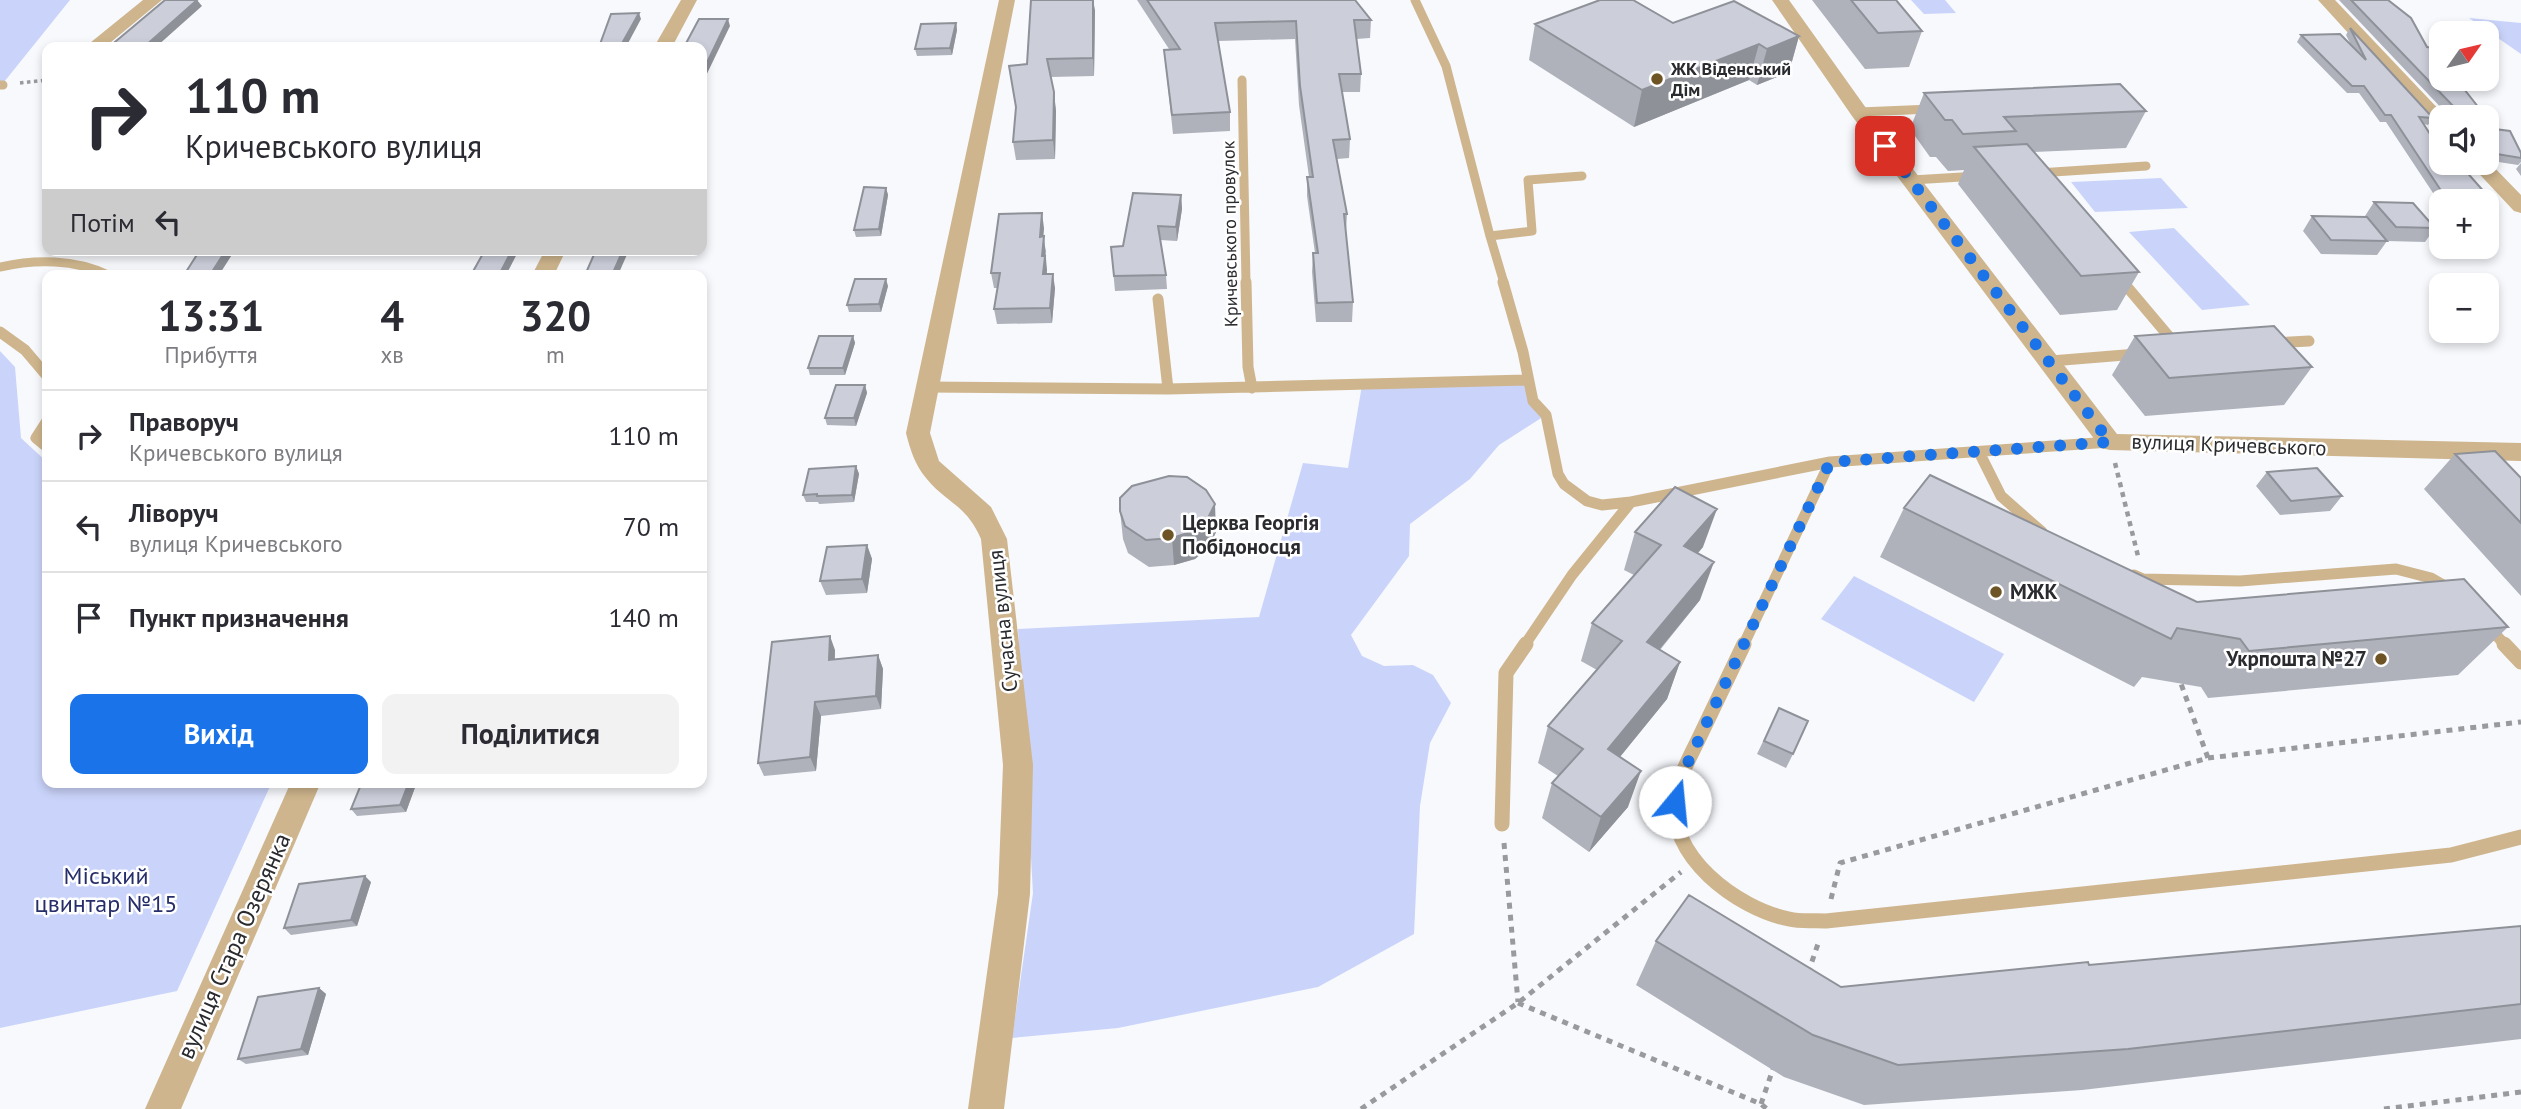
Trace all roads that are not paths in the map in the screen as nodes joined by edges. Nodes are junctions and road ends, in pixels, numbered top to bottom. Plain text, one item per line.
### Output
1 (154, 0) edge
2 (689, 0) edge
3 (1007, 0) edge
4 (1415, 0) edge
5 (1780, 0) edge
6 (2326, 0) edge
7 (100, 42) edge
8 (666, 42) edge
9 (1242, 80) dead end
10 (1949, 108) edge
11 (2429, 110) edge
12 (1859, 112) junction
13 (2146, 166) dead end
14 (1991, 175) edge
15 (2490, 175) edge
16 (1582, 176) dead end
17 (1912, 180) junction
18 (2040, 184) edge
19 (2521, 207) edge
20 (1490, 236) junction
21 (0, 267) edge
22 (2110, 267) edge
23 (100, 270) edge
24 (1158, 299) dead end
25 (0, 332) edge
26 (2309, 341) dead end
27 (2258, 344) edge
28 (2194, 349) edge
29 (2181, 350) junction
30 (2168, 351) edge
31 (2155, 352) edge
32 (2050, 361) junction
33 (42, 370) edge
34 (1527, 380) junction
35 (928, 387) junction
36 (1252, 388) junction
37 (1168, 389) junction
38 (42, 429) edge
39 (2110, 442) junction
40 (42, 443) edge
41 (1979, 452) junction
42 (2521, 452) edge
43 (1830, 462) junction
44 (1631, 502) junction
45 (2057, 541) edge
46 (2121, 571) edge
47 (2463, 600) edge
48 (2479, 617) edge
49 (2521, 662) edge
50 (303, 788) edge
51 (1502, 824) road end
52 (2521, 837) edge
53 (163, 1109) edge
54 (986, 1109) edge

1 - 7 street
2 - 8 street
3 - 35 street, Сучасна вулиця
4 - 20 lane
5 - 12 street, вулиця Кричевського
6 - 11 street
9 - 36 lane, Кричевського провулок
10 - 12 lane
12 - 17 street, вулиця Кричевського
13 - 18 lane
14 - 17 lane
15 - 19 street
16 - 20 lane
17 - 32 street, вулиця Кричевського
20 - 34 lane
21 - 23 lane
22 - 29 lane
24 - 37 lane
25 - 33 lane
26 - 27 lane
28 - 29 lane
29 - 30 lane
31 - 32 lane
32 - 39 street, вулиця Кричевського
34 - 36 lane
34 - 44 lane
35 - 37 lane
35 - 54 street, Сучасна вулиця
36 - 37 lane
38 - 40 lane
39 - 41 lane
39 - 42 street, вулиця Кричевського
41 - 43 lane
41 - 45 lane
43 - 44 lane
43 - 52 lane
44 - 51 lane
46 - 47 lane
48 - 49 lane
50 - 53 street, вулиця Стара Озерянка

